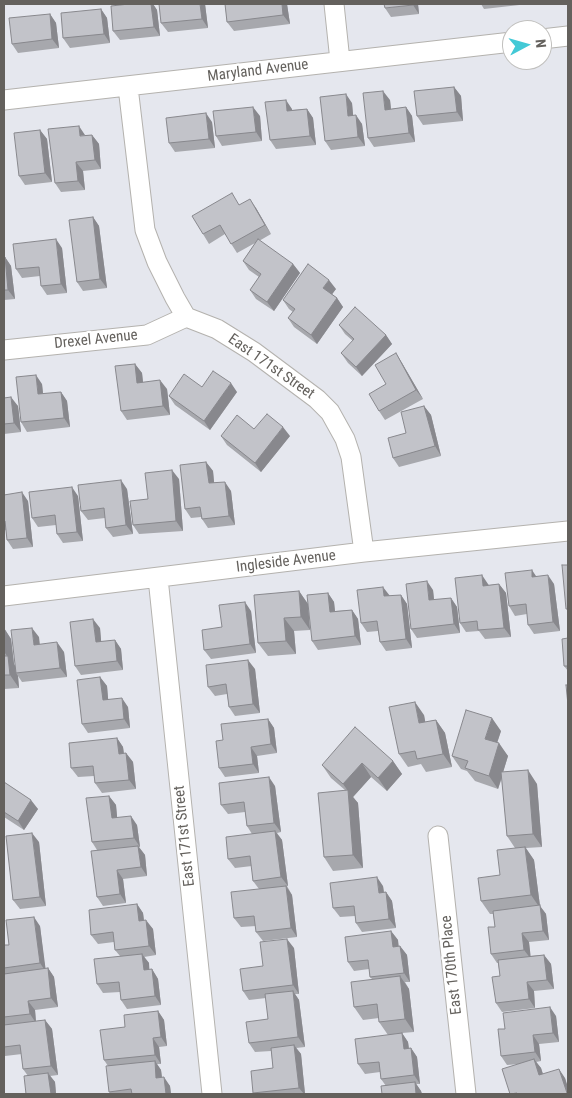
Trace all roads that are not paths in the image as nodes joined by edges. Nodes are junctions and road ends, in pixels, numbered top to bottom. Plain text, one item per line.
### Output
1 (334, 4) edge
2 (568, 36) edge
3 (552, 38) edge
4 (502, 43) edge
5 (340, 61) junction
6 (128, 87) junction
7 (4, 100) edge
8 (186, 317) junction
9 (4, 350) edge
10 (568, 531) edge
11 (364, 552) junction
12 (158, 578) junction
13 (4, 596) edge
14 (438, 836) dead end
15 (212, 1094) edge
16 (466, 1094) edge

1 - 5 street
2 - 3 street
4 - 5 street, Maryland Avenue
5 - 6 street, Maryland Avenue
6 - 7 street, Maryland Avenue
6 - 8 street
8 - 9 street, Drexel Avenue
8 - 11 street, East 171st Street
10 - 11 street, Ingleside Avenue
11 - 12 street, Ingleside Avenue
12 - 13 street, Ingleside Avenue
12 - 15 street, East 171st Street
14 - 16 street, East 170th Place

